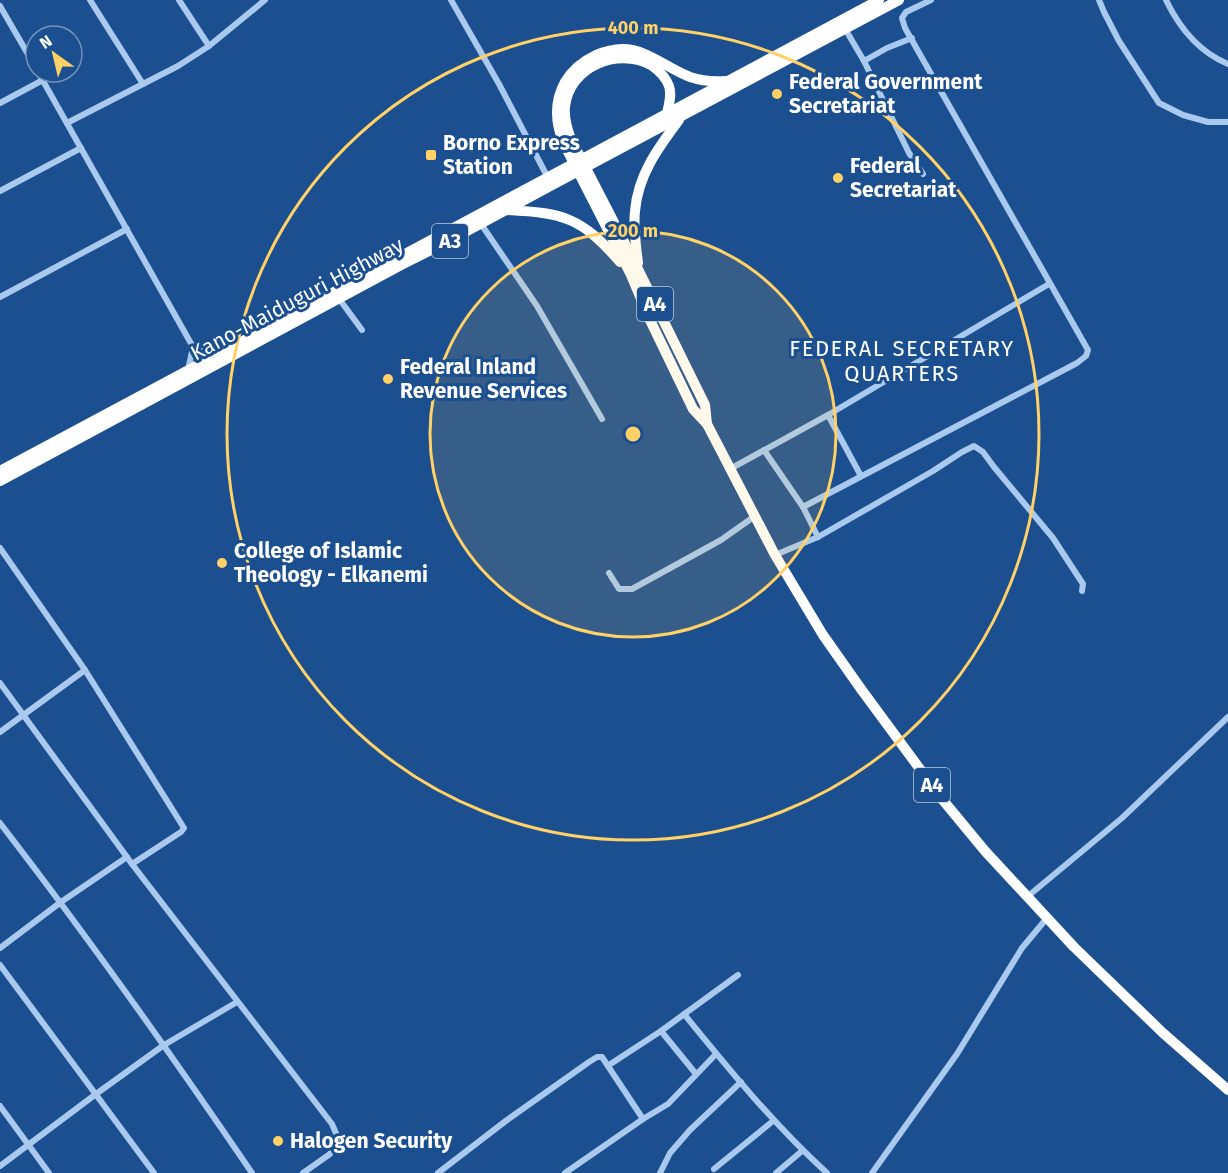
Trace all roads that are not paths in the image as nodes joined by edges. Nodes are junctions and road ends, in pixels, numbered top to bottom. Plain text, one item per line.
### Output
1 (90, 0) edge
2 (179, 0) edge
3 (265, 0) edge
4 (451, 0) edge
5 (899, 0) edge
6 (930, 0) edge
7 (1099, 0) edge
8 (1166, 0) edge
9 (874, 2) edge
10 (0, 6) edge
11 (843, 25) junction
12 (912, 38) junction
13 (209, 46) junction
14 (24, 48) edge
15 (864, 62) junction
16 (1228, 64) edge
17 (726, 81) junction
18 (36, 84) edge
19 (45, 84) edge
20 (143, 84) junction
21 (0, 103) edge
22 (667, 113) junction
23 (682, 116) junction
24 (1228, 122) edge
25 (67, 123) junction
26 (568, 142) junction
27 (81, 148) junction
28 (923, 174) dead end
29 (548, 178) junction
30 (0, 191) edge
31 (506, 210) junction
32 (481, 224) junction
33 (127, 229) junction
34 (634, 272) junction
35 (1049, 284) junction
36 (0, 297) edge
37 (340, 300) junction
38 (362, 330) dead end
39 (192, 347) junction
40 (215, 356) junction
41 (188, 371) junction
42 (828, 415) junction
43 (602, 419) dead end
44 (764, 450) junction
45 (729, 469) junction
46 (0, 471) edge
47 (861, 476) junction
48 (0, 481) edge
49 (803, 507) junction
50 (755, 516) junction
51 (818, 537) junction
52 (0, 548) edge
53 (775, 555) junction
54 (609, 573) dead end
55 (1082, 591) dead end
56 (85, 670) junction
57 (0, 683) edge
58 (23, 714) junction
59 (1228, 717) edge
60 (0, 732) edge
61 (0, 823) edge
62 (127, 857) junction
63 (132, 864) junction
64 (1027, 897) junction
65 (61, 902) junction
66 (1047, 918) junction
67 (0, 948) edge
68 (0, 965) edge
69 (738, 975) dead end
70 (237, 1002) junction
71 (684, 1014) junction
72 (661, 1031) junction
73 (164, 1046) junction
74 (716, 1054) junction
75 (609, 1065) junction
76 (696, 1074) junction
77 (741, 1082) junction
78 (1228, 1090) edge
79 (96, 1094) junction
80 (0, 1106) edge
81 (643, 1119) junction
82 (773, 1121) junction
83 (29, 1145) junction
84 (802, 1151) junction
85 (0, 1166) edge
86 (714, 1169) dead end
87 (49, 1173) edge
88 (154, 1173) edge
89 (252, 1173) edge
90 (303, 1173) edge
91 (438, 1173) edge
92 (565, 1173) edge
93 (660, 1173) edge
94 (776, 1173) edge
95 (827, 1173) edge
96 (872, 1173) edge

1 - 20 street
2 - 13 street
3 - 13 street
4 - 29 street
5 - 11 highway, Kano-Maiduguri Highway / A3
6 - 12 street
7 - 24 street
8 - 16 street
9 - 11 highway, Kano-Maiduguri Highway / A3
10 - 14 street
11 - 15 street
11 - 17 highway, Kano-Maiduguri Highway / A3
11 - 23 highway, Kano-Maiduguri Highway / A3
12 - 15 street
12 - 35 street
13 - 20 street
15 - 28 street
17 - 22 highway, Kano-Maiduguri Highway / A3
17 - 26 highway, A4
18 - 21 street
19 - 25 street
20 - 25 street
22 - 26 highway, A4
22 - 29 highway, Kano-Maiduguri Highway / A3
23 - 31 highway, Kano-Maiduguri Highway / A3
23 - 34 highway
25 - 27 street
26 - 34 highway, A4
27 - 30 street
27 - 33 street
29 - 40 highway, Kano-Maiduguri Highway / A3
31 - 32 highway, Kano-Maiduguri Highway / A3
31 - 34 highway
32 - 37 highway, Kano-Maiduguri Highway / A3
32 - 43 street
33 - 36 street
33 - 39 street
34 - 45 highway, A4
35 - 42 street
35 - 47 street
37 - 38 street
37 - 48 highway, Kano-Maiduguri Highway / A3
39 - 40 street
39 - 41 street
40 - 41 highway, Kano-Maiduguri Highway / A3
41 - 46 highway, Kano-Maiduguri Highway / A3
42 - 44 street
42 - 47 street
44 - 45 street
44 - 49 street
45 - 50 highway, A4
47 - 49 street
49 - 51 street
50 - 53 highway, A4
50 - 54 street
51 - 53 street
51 - 55 street
52 - 56 street
53 - 64 highway, A4
56 - 58 street
56 - 63 street
57 - 58 street
58 - 60 street
58 - 62 street
59 - 64 street
61 - 65 street
62 - 63 street
62 - 65 street
63 - 70 street
64 - 66 highway, A4
65 - 67 street
65 - 73 street
66 - 78 highway, A4
66 - 96 street
68 - 79 street
69 - 71 street
70 - 73 street
70 - 90 street
71 - 72 street
71 - 74 street
72 - 75 street
72 - 76 street
73 - 79 street
73 - 89 street
74 - 76 street
74 - 77 street
75 - 81 street
75 - 91 street
76 - 81 street
77 - 82 street
77 - 93 street
79 - 83 street
79 - 88 street
80 - 83 street
81 - 92 street
82 - 84 street
82 - 86 street
83 - 85 street
83 - 87 street
84 - 94 street
84 - 95 street

